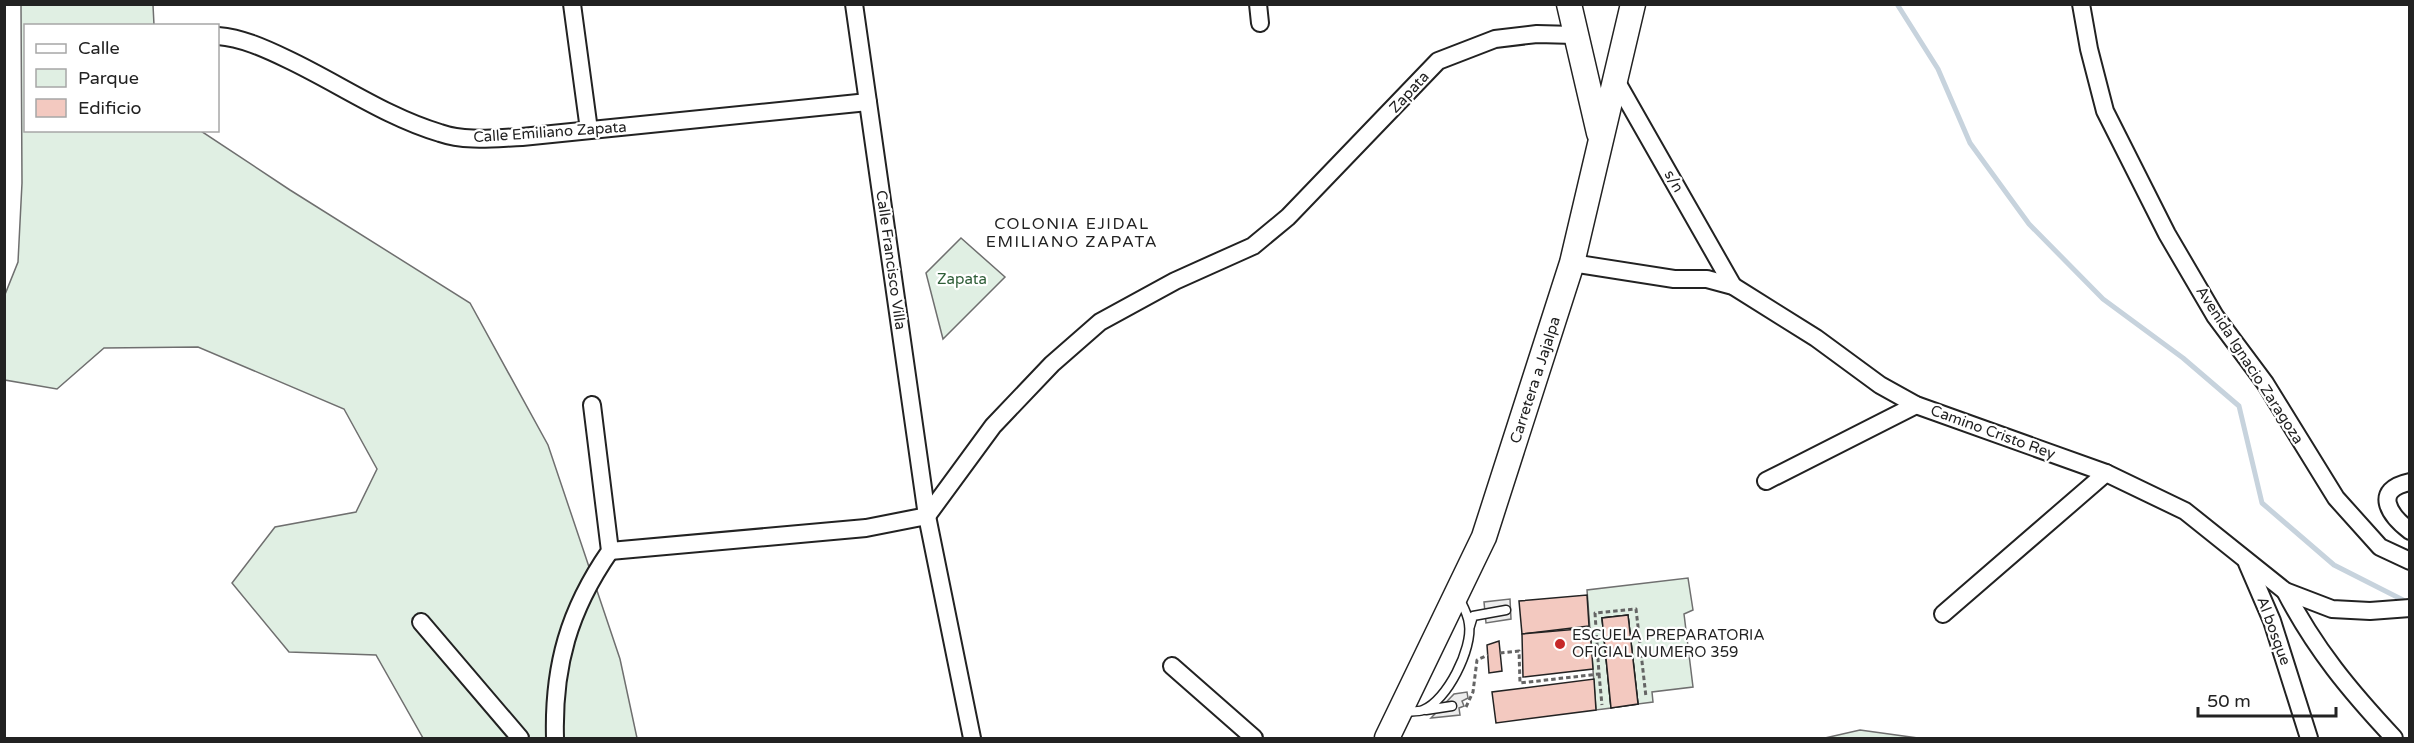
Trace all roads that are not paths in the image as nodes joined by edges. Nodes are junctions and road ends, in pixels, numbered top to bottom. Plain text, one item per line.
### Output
1 (572, 4) edge
2 (855, 4) edge
3 (1258, 4) edge
4 (1569, 4) edge
5 (1633, 4) edge
6 (2081, 4) edge
7 (1260, 23) dead end
8 (1575, 35) junction
9 (219, 36) edge
10 (1614, 77) junction
11 (868, 102) junction
12 (589, 130) junction
13 (1600, 138) junction
14 (1572, 263) junction
15 (1733, 286) junction
16 (592, 405) dead end
17 (1916, 405) junction
18 (2106, 473) junction
19 (1766, 481) dead end
20 (2409, 482) edge
21 (927, 516) junction
22 (2409, 531) edge
23 (610, 551) junction
24 (2246, 559) junction
25 (2409, 561) edge
26 (2285, 591) junction
27 (1456, 592) junction
28 (2409, 608) edge
29 (1506, 610) dead end
30 (1943, 614) dead end
31 (421, 622) dead end
32 (1470, 626) junction
33 (1172, 666) dead end
34 (1452, 706) dead end
35 (1411, 711) junction
36 (520, 738) edge
37 (555, 738) edge
38 (972, 738) edge
39 (1254, 738) edge
40 (1387, 738) edge
41 (2309, 738) edge
42 (2394, 738) edge

1 - 12 street
2 - 11 street, Calle Francisco Villa
3 - 7 street
4 - 8 street, Carretera a Jajalpa
5 - 10 street
6 - 25 street, Avenida Ignacio Zaragoza
8 - 13 street, Carretera a Jajalpa
8 - 21 street, Zapata
9 - 12 street, Calle Emiliano Zapata
10 - 13 street
10 - 15 street, s/n
11 - 12 street, Calle Emiliano Zapata
11 - 21 street, Calle Francisco Villa
13 - 14 street, Carretera a Jajalpa
14 - 15 street, Camino Cristo Rey
14 - 27 street, Carretera a Jajalpa
15 - 17 street, Camino Cristo Rey
16 - 23 street
17 - 18 street, Camino Cristo Rey
17 - 19 street
18 - 24 street, Camino Cristo Rey
18 - 30 street
20 - 22 street
21 - 23 street
21 - 38 street, Calle Francisco Villa
23 - 37 street
24 - 26 street, Camino Cristo Rey
24 - 41 street, Al bosque
26 - 28 street, Camino Cristo Rey
26 - 42 street
27 - 32 lane
27 - 35 street, Carretera a Jajalpa
29 - 32 lane
31 - 36 street
32 - 35 lane
33 - 39 street
34 - 35 lane
35 - 40 street, Carretera a Jajalpa

